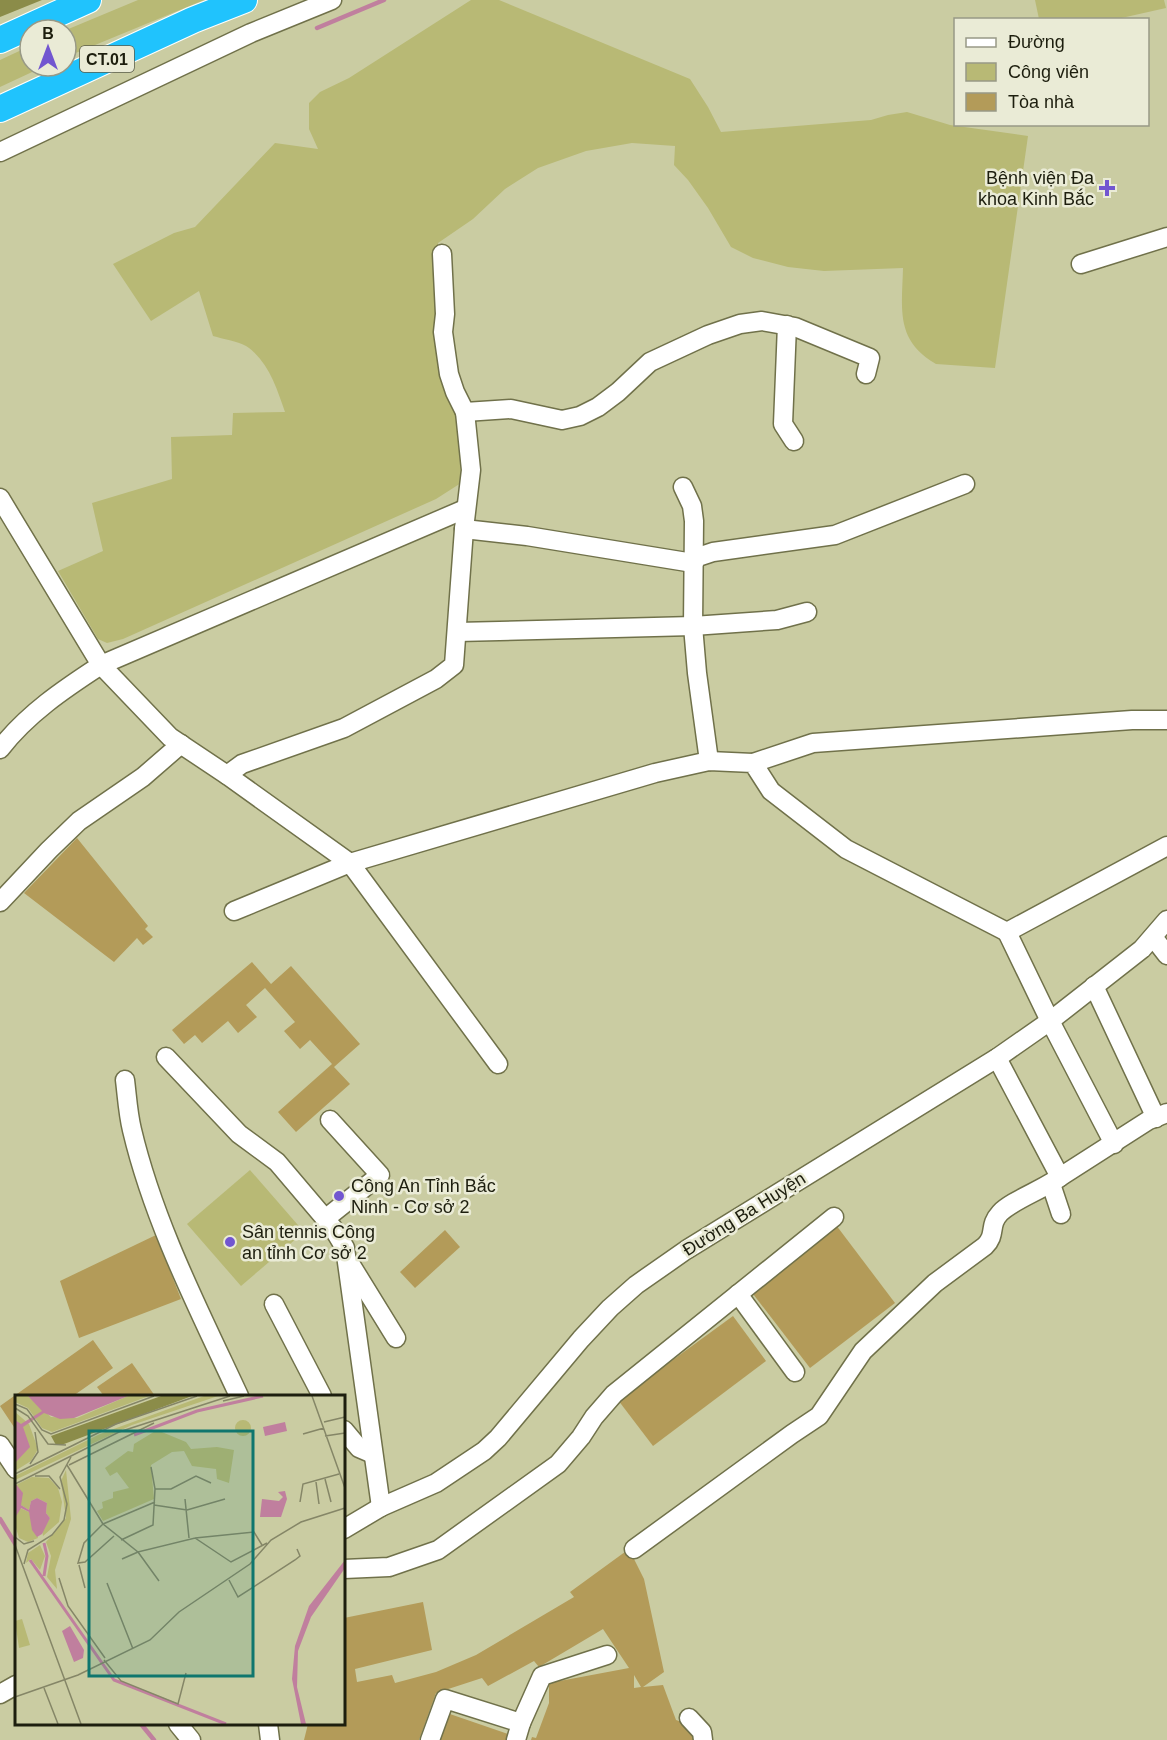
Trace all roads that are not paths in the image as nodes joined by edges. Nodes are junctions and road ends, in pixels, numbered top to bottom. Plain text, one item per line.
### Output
1 (55, 0) edge
2 (88, 0) edge
3 (244, 0) edge
4 (332, 0) edge
5 (215, 11) junction
6 (0, 25) edge
7 (0, 40) edge
8 (0, 109) edge
9 (0, 124) edge
10 (0, 152) edge
11 (1167, 237) edge
12 (442, 254) dead end
13 (1081, 264) dead end
14 (786, 325) junction
15 (866, 374) dead end
16 (465, 412) junction
17 (794, 441) dead end
18 (965, 484) dead end
19 (683, 487) dead end
20 (0, 498) edge
21 (465, 509) junction
22 (464, 529) junction
23 (693, 564) junction
24 (807, 612) dead end
25 (693, 626) junction
26 (457, 632) junction
27 (101, 665) junction
28 (1167, 720) edge
29 (181, 744) junction
30 (0, 749) edge
31 (709, 761) junction
32 (753, 763) junction
33 (227, 775) junction
34 (1167, 846) edge
35 (350, 863) junction
36 (0, 902) edge
37 (234, 911) dead end
38 (1167, 920) edge
39 (1007, 932) junction
40 (1153, 937) junction
41 (1167, 955) edge
42 (1094, 986) junction
43 (1050, 1021) junction
44 (166, 1057) dead end
45 (997, 1058) junction
46 (498, 1064) dead end
47 (125, 1080) dead end
48 (1161, 1116) edge
49 (330, 1120) dead end
50 (1114, 1144) junction
51 (1056, 1180) junction
52 (1061, 1214) dead end
53 (834, 1217) dead end
54 (325, 1219) junction
55 (347, 1259) junction
56 (738, 1294) junction
57 (274, 1304) dead end
58 (396, 1338) dead end
59 (795, 1372) dead end
60 (239, 1395) edge
61 (321, 1395) edge
62 (345, 1431) edge
63 (0, 1445) edge
64 (373, 1454) junction
65 (15, 1468) edge
66 (381, 1506) junction
67 (345, 1528) edge
68 (634, 1549) dead end
69 (345, 1569) edge
70 (607, 1655) dead end
71 (15, 1686) edge
72 (0, 1694) edge
73 (689, 1718) dead end
74 (521, 1722) junction
75 (179, 1725) edge
76 (268, 1725) edge
77 (191, 1740) edge
78 (270, 1740) edge
79 (430, 1740) edge
80 (516, 1740) edge
81 (703, 1740) edge

1 - 6 highway
2 - 7 highway
3 - 5 highway, CT.01
4 - 10 street
5 - 8 highway, CT.01
5 - 9 highway
11 - 13 street
12 - 16 street
14 - 15 street
14 - 16 street
14 - 17 street
16 - 21 street
18 - 23 street
19 - 23 street
20 - 27 street
21 - 22 street
21 - 27 street
22 - 23 street
22 - 26 street
23 - 25 street
24 - 25 street
25 - 26 street
25 - 31 street
26 - 33 street
27 - 29 street
27 - 30 street
28 - 32 street
29 - 33 street
29 - 36 street
31 - 32 street
31 - 35 street
32 - 39 street
33 - 35 street
34 - 39 street
35 - 37 street
35 - 46 street
38 - 40 street, Đường Ba Huyện
39 - 43 street
40 - 41 street
40 - 42 street, Đường Ba Huyện
42 - 43 street, Đường Ba Huyện
42 - 48 street
43 - 45 street, Đường Ba Huyện
43 - 50 street
44 - 54 street
45 - 51 street
45 - 66 street, Đường Ba Huyện
47 - 60 street
48 - 50 street
49 - 54 street
50 - 51 street
51 - 52 street
51 - 68 street
53 - 56 street
54 - 55 street
55 - 58 street
55 - 64 street
56 - 59 street
56 - 69 street
57 - 61 street
62 - 64 street
63 - 65 street
64 - 66 street
66 - 67 street, Đường Ba Huyện
70 - 74 street
71 - 72 street
73 - 81 street
74 - 79 street
74 - 80 street
75 - 77 street
76 - 78 street

